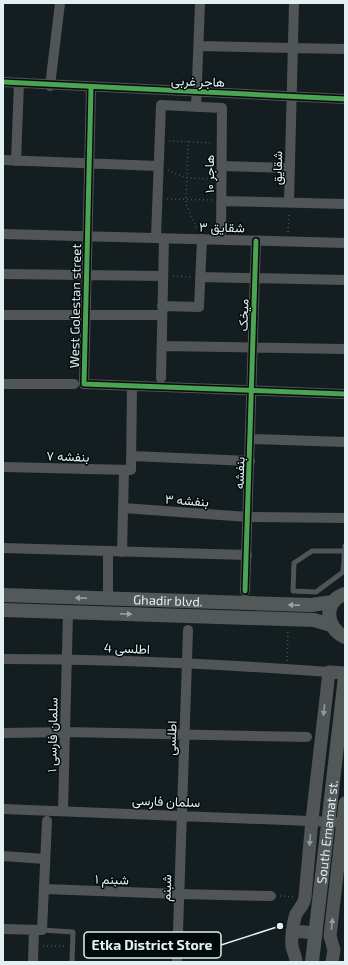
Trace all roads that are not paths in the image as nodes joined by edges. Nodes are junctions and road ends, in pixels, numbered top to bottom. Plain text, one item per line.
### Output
1 (60, 3) edge
2 (200, 3) edge
3 (294, 3) edge
4 (198, 46) junction
5 (293, 47) junction
6 (344, 49) edge
7 (3, 82) edge
8 (19, 83) junction
9 (50, 86) junction
10 (91, 88) junction
11 (197, 92) junction
12 (291, 96) junction
13 (345, 99) edge
14 (196, 107) junction
15 (3, 160) edge
16 (16, 161) junction
17 (89, 164) junction
18 (158, 166) junction
19 (222, 166) junction
20 (290, 168) junction
21 (222, 200) junction
22 (289, 202) junction
23 (345, 204) edge
24 (3, 234) edge
25 (88, 236) junction
26 (160, 238) junction
27 (202, 240) junction
28 (221, 240) junction
29 (256, 241) junction
30 (345, 243) edge
31 (3, 274) edge
32 (87, 276) junction
33 (163, 276) junction
34 (200, 277) junction
35 (255, 278) junction
36 (345, 280) edge
37 (162, 311) junction
38 (3, 315) edge
39 (86, 315) junction
40 (162, 346) junction
41 (253, 347) junction
42 (345, 349) edge
43 (161, 378) dead end
44 (3, 384) edge
45 (74, 384) dead end
46 (132, 386) junction
47 (252, 390) junction
48 (345, 394) edge
49 (250, 439) junction
50 (345, 442) edge
51 (132, 456) junction
52 (250, 461) junction
53 (3, 467) edge
54 (128, 470) junction
55 (123, 508) junction
56 (248, 517) junction
57 (345, 518) edge
58 (345, 546) edge
59 (3, 548) edge
60 (344, 551) edge
61 (108, 552) junction
62 (122, 552) junction
63 (247, 555) junction
64 (245, 591) dead end
65 (345, 594) edge
66 (3, 595) edge
67 (108, 598) junction
68 (333, 602) junction
69 (3, 610) edge
70 (68, 613) junction
71 (331, 625) junction
72 (188, 630) dead end
73 (345, 636) edge
74 (3, 659) edge
75 (67, 659) junction
76 (187, 662) junction
77 (329, 672) junction
78 (345, 673) edge
79 (345, 677) edge
80 (66, 732) junction
81 (3, 733) edge
82 (184, 734) junction
83 (307, 737) dead end
84 (345, 803) edge
85 (3, 809) edge
86 (64, 811) junction
87 (182, 815) junction
88 (312, 820) junction
89 (47, 821) dead end
90 (328, 821) junction
91 (344, 822) edge
92 (3, 856) edge
93 (45, 859) junction
94 (44, 889) junction
95 (179, 894) junction
96 (271, 896) dead end
97 (3, 929) edge
98 (38, 930) junction
99 (294, 931) junction
100 (316, 933) junction
101 (33, 962) edge
102 (72, 962) edge
103 (177, 962) edge
104 (296, 962) edge
105 (312, 962) edge
106 (332, 962) edge

1 - 9 street
2 - 4 street
3 - 5 street, شقایق
4 - 5 street
4 - 11 street
5 - 6 street
5 - 12 street, شقایق
7 - 8 street, هاجر غربی
8 - 9 street, هاجر غربی
8 - 16 street
9 - 10 street, هاجر غربی
10 - 11 street, هاجر غربی
10 - 17 street, West Golestan street
11 - 12 street, هاجر غربی
11 - 14 street
12 - 13 street, هاجر غربی
12 - 20 street, شقایق
14 - 18 street
14 - 19 street, هاجر ۱۰
15 - 16 street
16 - 17 street
17 - 18 street
17 - 25 street, West Golestan street
18 - 26 street
19 - 20 street
19 - 21 street, هاجر ۱۰
20 - 22 street, شقایق
21 - 22 street
21 - 28 street, هاجر ۱۰
22 - 23 street
24 - 25 street, شقایق ۳
25 - 26 street, شقایق ۳
25 - 32 street, West Golestan street
26 - 27 street, شقایق ۳
26 - 33 street
27 - 28 street, شقایق ۳
27 - 34 street
28 - 29 street, شقایق ۳
29 - 30 street, شقایق ۳
29 - 35 street, میخک
31 - 32 street
32 - 33 street
32 - 39 street, West Golestan street
33 - 37 street
34 - 35 street
34 - 37 street
35 - 36 street
35 - 41 street, میخک
37 - 39 street
37 - 40 street
38 - 39 street
39 - 46 street, West Golestan street
40 - 41 street
40 - 43 street
41 - 42 street
41 - 47 street, میخک
44 - 45 street
46 - 47 street, West Golestan street
46 - 51 street
47 - 48 street, West Golestan street
47 - 49 street, بنفشه
49 - 50 street
49 - 52 street, بنفشه
51 - 52 street
51 - 54 street
52 - 56 street, بنفشه
53 - 54 street, بنفشه ۷
54 - 55 street
55 - 56 street, بنفشه ۳
55 - 62 street
56 - 57 street, بنفشه ۳
56 - 63 street, بنفشه
58 - 60 lane
59 - 61 street
60 - 60 lane
61 - 62 street
61 - 67 street
62 - 63 street
63 - 64 street, بنفشه
65 - 68 main road
67 -> 66 main road, Ghadir blvd.
68 -> 67 main road, Ghadir blvd.
68 - 71 main road
69 - 70 main road, Ghadir blvd.
70 -> 71 main road, Ghadir blvd.
70 - 75 street, سلمان فارسی ۱
71 - 73 main road
72 - 76 street, اطلسی
74 - 75 street, اطلسی 4
75 - 76 street, اطلسی 4
75 - 80 street, سلمان فارسی ۱
76 - 77 street, اطلسی 4
76 - 82 street, اطلسی
77 - 78 street
77 -> 88 street
79 - 90 main road, South Emamat st.
80 - 81 street
80 - 82 street
80 - 86 street, سلمان فارسی ۱
82 - 83 street
82 - 87 street, اطلسی
84 - 91 street
85 - 86 street, سلمان فارسی
86 - 87 street, سلمان فارسی
87 - 88 street, سلمان فارسی
87 - 95 street, شبنم
88 - 90 street, سلمان فارسی
88 -> 99 street
89 - 93 street
90 - 91 street, سلمان فارسی
90 - 100 main road, South Emamat st.
106 -> 91 street
92 - 93 street
93 - 94 street
94 - 95 street, شبنم ۱
94 - 98 street
95 - 96 street, شبنم ۱
95 - 103 street, شبنم
97 - 98 street
98 - 101 street
98 - 102 lane
99 - 100 street
99 - 104 street
100 - 105 main road, South Emamat st.

